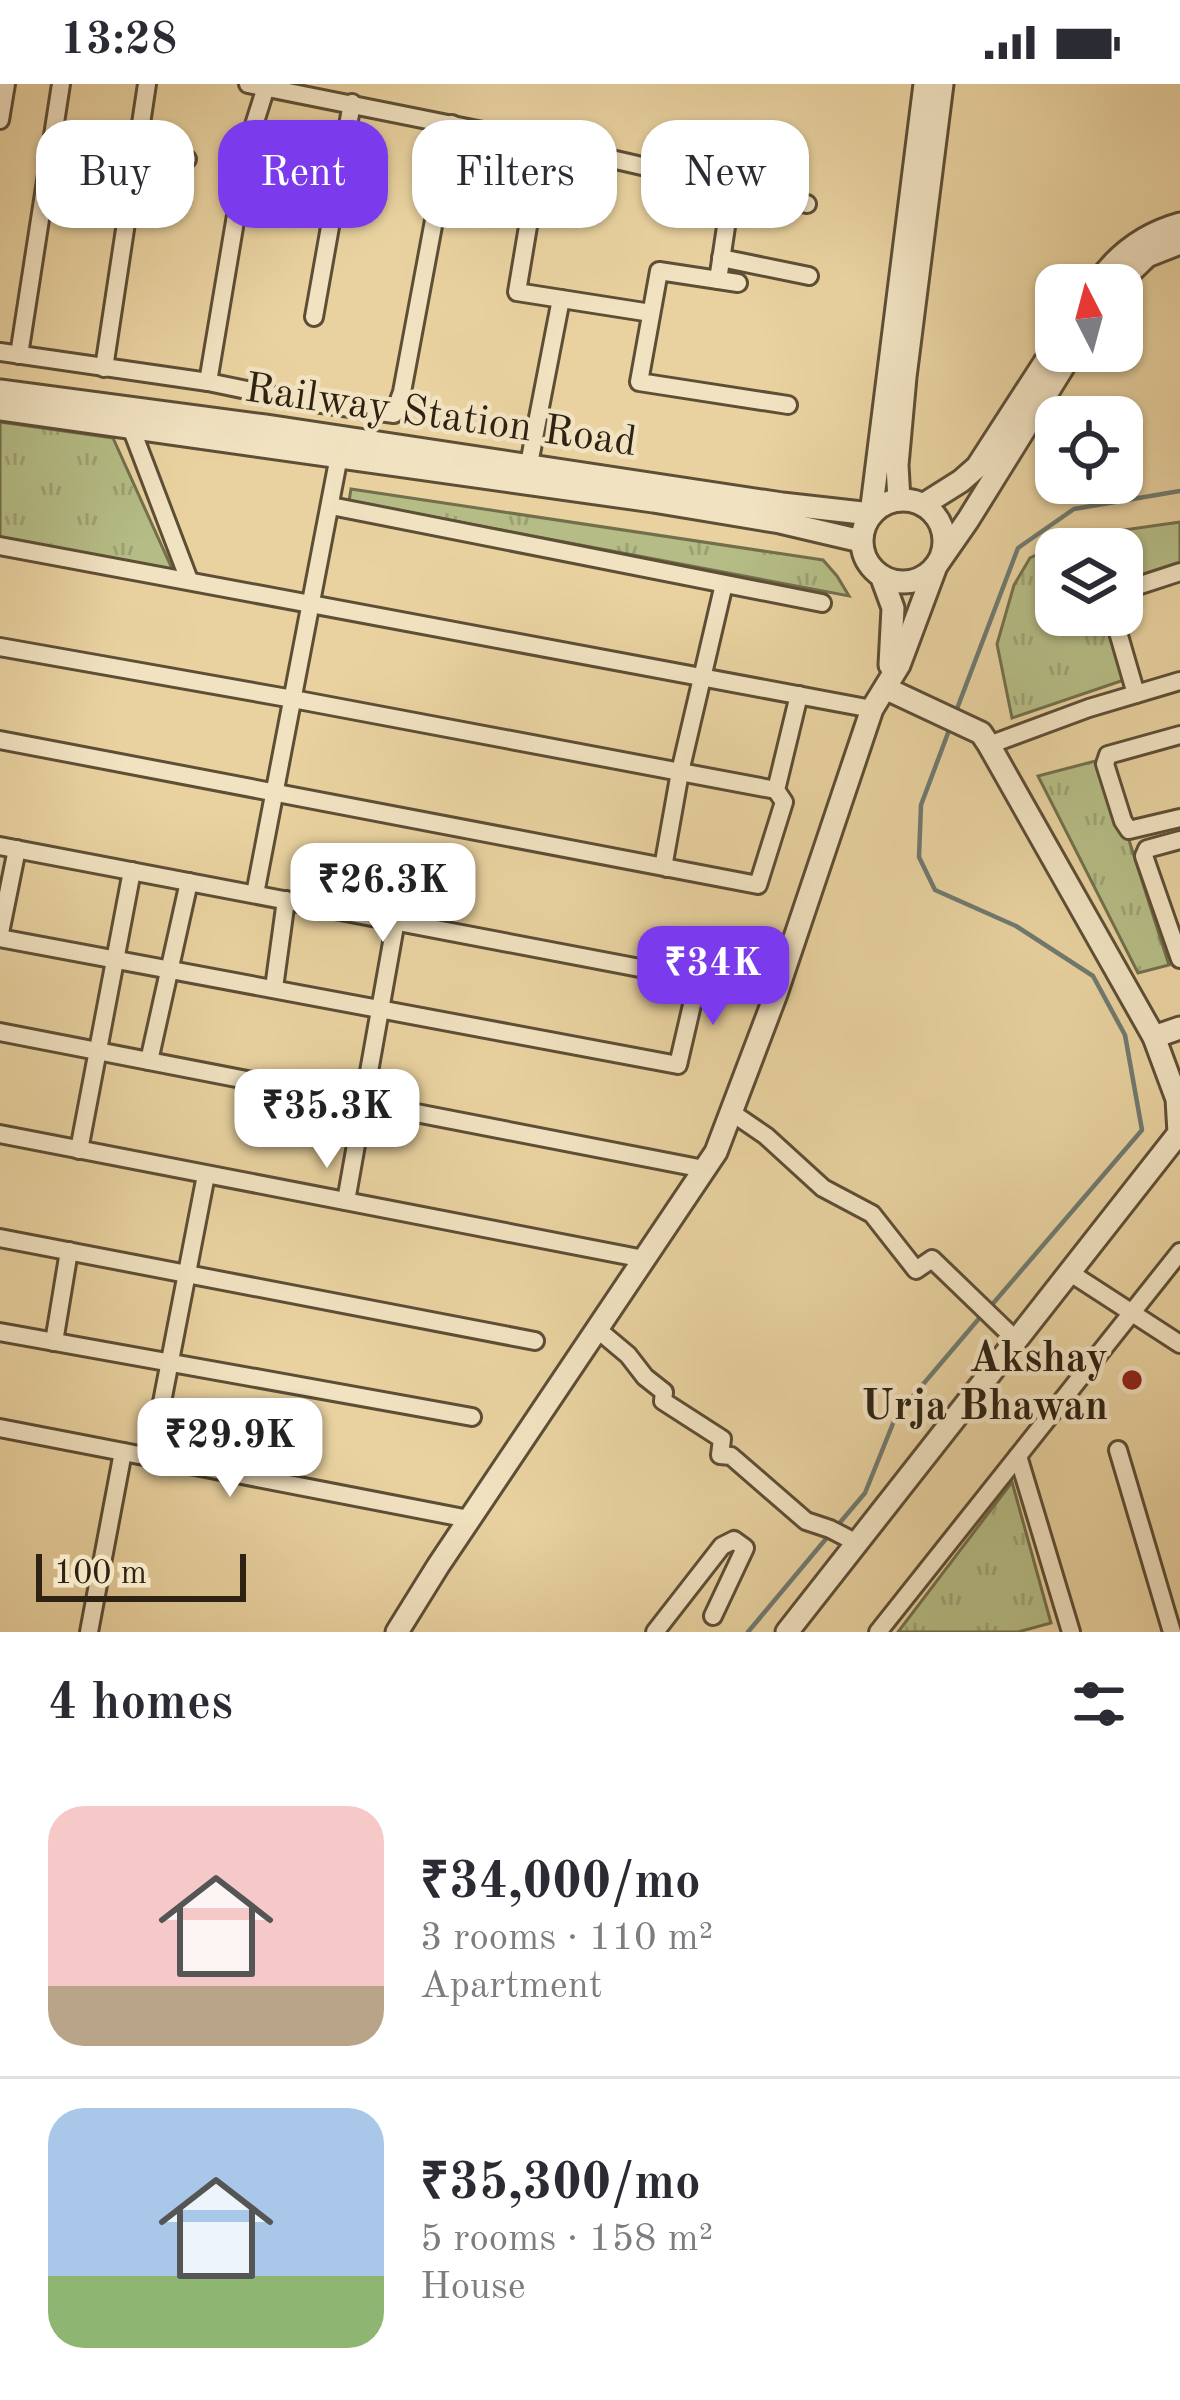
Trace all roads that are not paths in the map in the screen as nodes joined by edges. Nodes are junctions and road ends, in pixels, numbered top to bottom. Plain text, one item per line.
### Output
1 (5, 84) edge
2 (61, 84) edge
3 (147, 84) edge
4 (925, 84) edge
5 (942, 84) edge
6 (257, 86) edge
7 (352, 103) junction
8 (0, 120) edge
9 (142, 120) edge
10 (433, 120) edge
11 (1180, 224) edge
12 (125, 228) edge
13 (433, 228) edge
14 (528, 228) edge
15 (726, 228) edge
16 (1180, 243) edge
17 (721, 258) junction
18 (1112, 264) edge
19 (1139, 264) edge
20 (809, 276) dead end
21 (718, 280) junction
22 (738, 283) dead end
23 (561, 299) junction
24 (652, 314) junction
25 (314, 317) dead end
26 (0, 352) edge
27 (19, 355) junction
28 (104, 368) junction
29 (1038, 372) edge
30 (1060, 372) edge
31 (208, 382) junction
32 (0, 391) edge
33 (788, 404) dead end
34 (0, 409) edge
35 (130, 425) junction
36 (339, 456) junction
37 (529, 464) junction
38 (899, 500) junction
39 (331, 506) junction
40 (923, 506) junction
41 (871, 514) junction
42 (861, 541) junction
43 (0, 546) edge
44 (936, 566) junction
45 (1180, 572) edge
46 (882, 578) junction
47 (188, 580) junction
48 (724, 584) junction
49 (1143, 584) edge
50 (312, 603) junction
51 (822, 603) dead end
52 (1119, 636) edge
53 (0, 647) edge
54 (702, 677) junction
55 (1180, 680) edge
56 (887, 689) junction
57 (1136, 694) junction
58 (798, 695) junction
59 (293, 699) junction
60 (872, 709) junction
61 (1180, 735) edge
62 (0, 740) edge
63 (989, 745) junction
64 (680, 772) junction
65 (776, 790) junction
66 (275, 793) junction
67 (1180, 818) edge
68 (1180, 840) edge
69 (9, 847) edge
70 (667, 868) junction
71 (132, 871) junction
72 (189, 882) junction
73 (255, 894) junction
74 (286, 900) junction
75 (396, 920) junction
76 (0, 936) edge
77 (1179, 952) edge
78 (115, 961) junction
79 (169, 970) junction
80 (698, 979) junction
81 (274, 988) junction
82 (776, 994) junction
83 (380, 1008) junction
84 (1180, 1028) edge
85 (0, 1032) edge
86 (1154, 1036) junction
87 (98, 1051) junction
88 (149, 1061) junction
89 (364, 1102) junction
90 (731, 1112) junction
91 (1179, 1133) edge
92 (0, 1134) edge
93 (79, 1150) junction
94 (704, 1169) junction
95 (206, 1175) junction
96 (346, 1201) junction
97 (0, 1238) edge
98 (69, 1251) junction
99 (1180, 1252) edge
100 (644, 1259) junction
101 (1069, 1272) junction
102 (187, 1274) junction
103 (1131, 1312) junction
104 (597, 1329) junction
105 (0, 1332) edge
106 (1016, 1340) junction
107 (54, 1342) junction
108 (536, 1342) dead end
109 (1180, 1344) edge
110 (170, 1363) junction
111 (472, 1417) dead end
112 (0, 1428) edge
113 (1118, 1450) dead end
114 (123, 1452) junction
115 (1018, 1456) junction
116 (151, 1459) junction
117 (469, 1520) junction
118 (856, 1543) junction
119 (713, 1616) dead end
120 (89, 1632) edge
121 (397, 1632) edge
122 (655, 1632) edge
123 (787, 1632) edge
124 (878, 1632) edge
125 (1069, 1632) edge
126 (1172, 1632) edge

1 - 8 street
2 - 27 street
3 - 9 street
4 - 41 street
5 - 38 street
6 - 7 street
6 - 31 street
7 - 10 street
7 - 25 street
11 - 18 street
12 - 28 street
13 - 31 street
14 - 23 street
15 - 17 street
16 - 19 street
17 - 20 street
17 - 21 street
21 - 22 street
21 - 24 street
23 - 24 street
23 - 37 street
24 - 33 street
26 - 27 street
27 - 28 street
28 - 31 street
29 - 40 street
30 - 44 street
32 - 37 street, Railway Station Road
34 - 35 street, Railway Station Road
35 - 36 street, Railway Station Road
35 - 47 street
36 - 39 street
36 - 42 street, Railway Station Road
37 - 41 street, Railway Station Road
38 - 40 street
38 - 41 street
39 - 48 street
39 - 50 street
40 - 44 street
41 - 42 street
42 - 46 street
43 - 47 street
44 - 46 street
44 - 56 street
45 - 49 street
46 - 56 street
47 - 50 street
48 - 51 street
48 - 54 street
50 - 54 street
50 - 59 street
52 - 57 street
53 - 59 street
54 - 58 street
54 - 64 street
55 - 57 street
56 - 60 street
56 - 63 street
57 - 63 street
58 - 60 street
58 - 65 street
59 - 64 street
59 - 66 street
60 - 82 street
61 - 67 street
62 - 66 street
63 - 86 street
64 - 65 street
64 - 70 street
65 - 70 street
66 - 70 street
66 - 73 street
68 - 77 street
69 - 71 street
69 - 76 street
71 - 72 street
71 - 78 street
72 - 73 street
72 - 79 street
73 - 74 street
74 - 75 street
74 - 81 street
75 - 80 street
75 - 83 street
76 - 78 street
78 - 79 street
78 - 87 street
79 - 81 street
79 - 88 street
80 - 82 street
80 - 83 street
81 - 83 street
82 - 90 street
83 - 89 street
84 - 86 street
85 - 87 street
86 - 91 street
87 - 88 street
87 - 93 street
88 - 89 street
89 - 94 street
89 - 96 street
90 - 94 street
90 - 106 street
91 - 101 street
92 - 93 street
93 - 95 street
94 - 100 street
95 - 96 street
95 - 102 street
96 - 100 street
97 - 98 street
98 - 102 street
98 - 107 street
99 - 103 street
100 - 104 street
101 - 103 street
101 - 106 street
102 - 108 street
102 - 110 street
103 - 109 street
103 - 115 street
104 - 117 street
104 - 118 street
105 - 107 street
106 - 118 street
107 - 110 street
110 - 111 street
110 - 116 street
112 - 114 street
113 - 126 street
114 - 116 street
114 - 120 street
115 - 124 street
115 - 125 street
116 - 117 street
117 - 121 street
118 - 123 street
119 - 122 street

